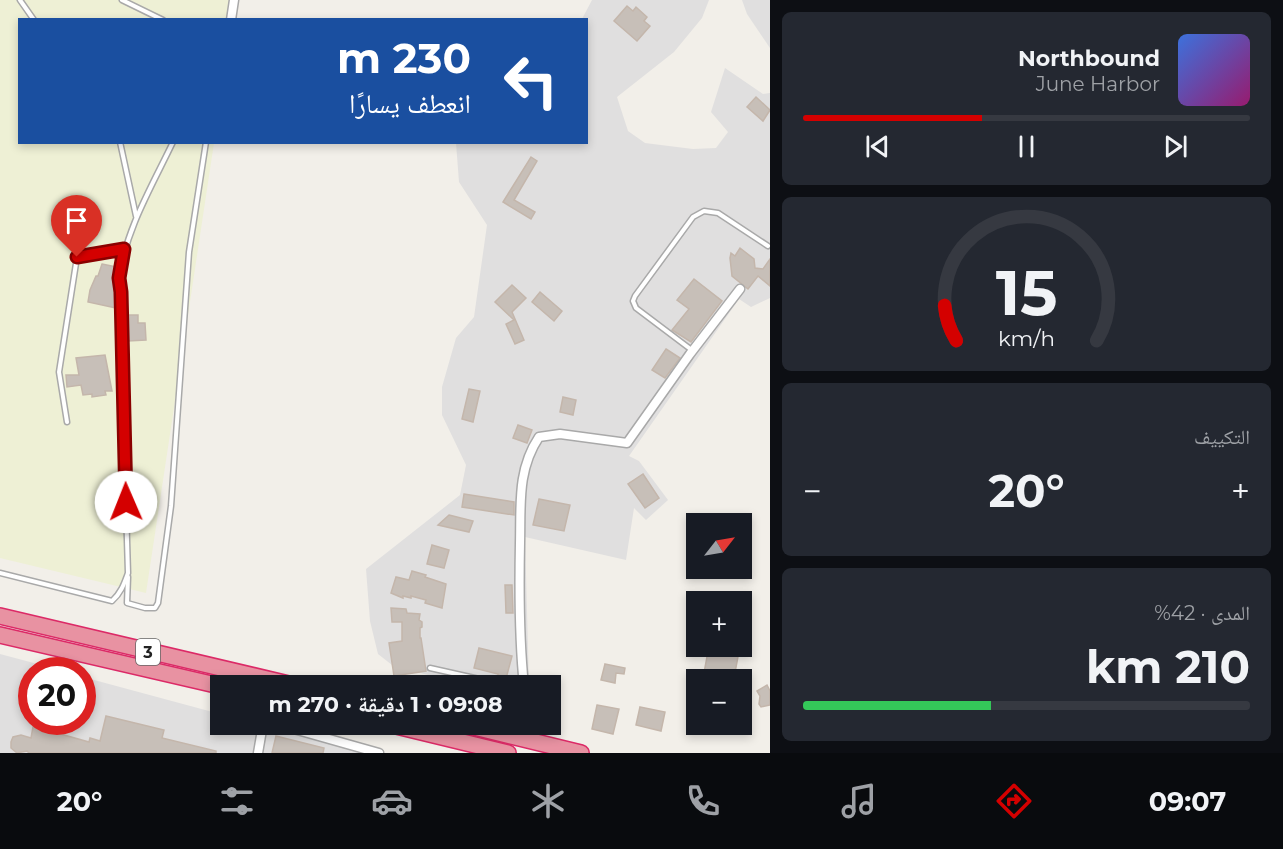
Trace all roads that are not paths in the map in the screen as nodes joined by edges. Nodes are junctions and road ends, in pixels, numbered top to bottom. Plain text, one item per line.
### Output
1 (20, 0) edge
2 (122, 0) edge
3 (234, 0) edge
4 (33, 18) edge
5 (159, 18) edge
6 (231, 18) edge
7 (120, 144) edge
8 (172, 144) edge
9 (206, 144) edge
10 (137, 217) junction
11 (768, 246) dead end
12 (124, 249) junction
13 (740, 289) dead end
14 (693, 351) junction
15 (67, 422) dead end
16 (0, 573) edge
17 (128, 573) junction
18 (0, 616) edge
19 (49, 628) junction
20 (64, 632) junction
21 (0, 635) edge
22 (43, 646) junction
23 (60, 650) junction
24 (430, 668) dead end
25 (250, 675) edge
26 (461, 675) edge
27 (523, 675) edge
28 (210, 684) edge
29 (260, 735) edge
30 (326, 735) edge
31 (434, 735) edge
32 (533, 735) edge
33 (258, 753) edge
34 (379, 753) edge
35 (508, 753) edge
36 (581, 753) edge

1 - 4 lane
2 - 5 lane
3 - 6 street
7 - 10 lane
8 - 10 lane
9 - 17 lane
10 - 12 lane
11 - 14 lane
12 - 15 lane
12 - 17 lane
13 - 14 street
14 - 27 street
16 - 17 lane
18 - 19 highway, 3
19 - 20 highway, 3
19 - 22 highway
20 - 23 highway
20 - 25 highway, 3
21 - 22 highway, 3
22 - 23 highway, 3
23 - 28 highway, 3
24 - 26 lane
29 - 33 street
30 - 34 street
31 - 35 highway
32 - 36 highway

